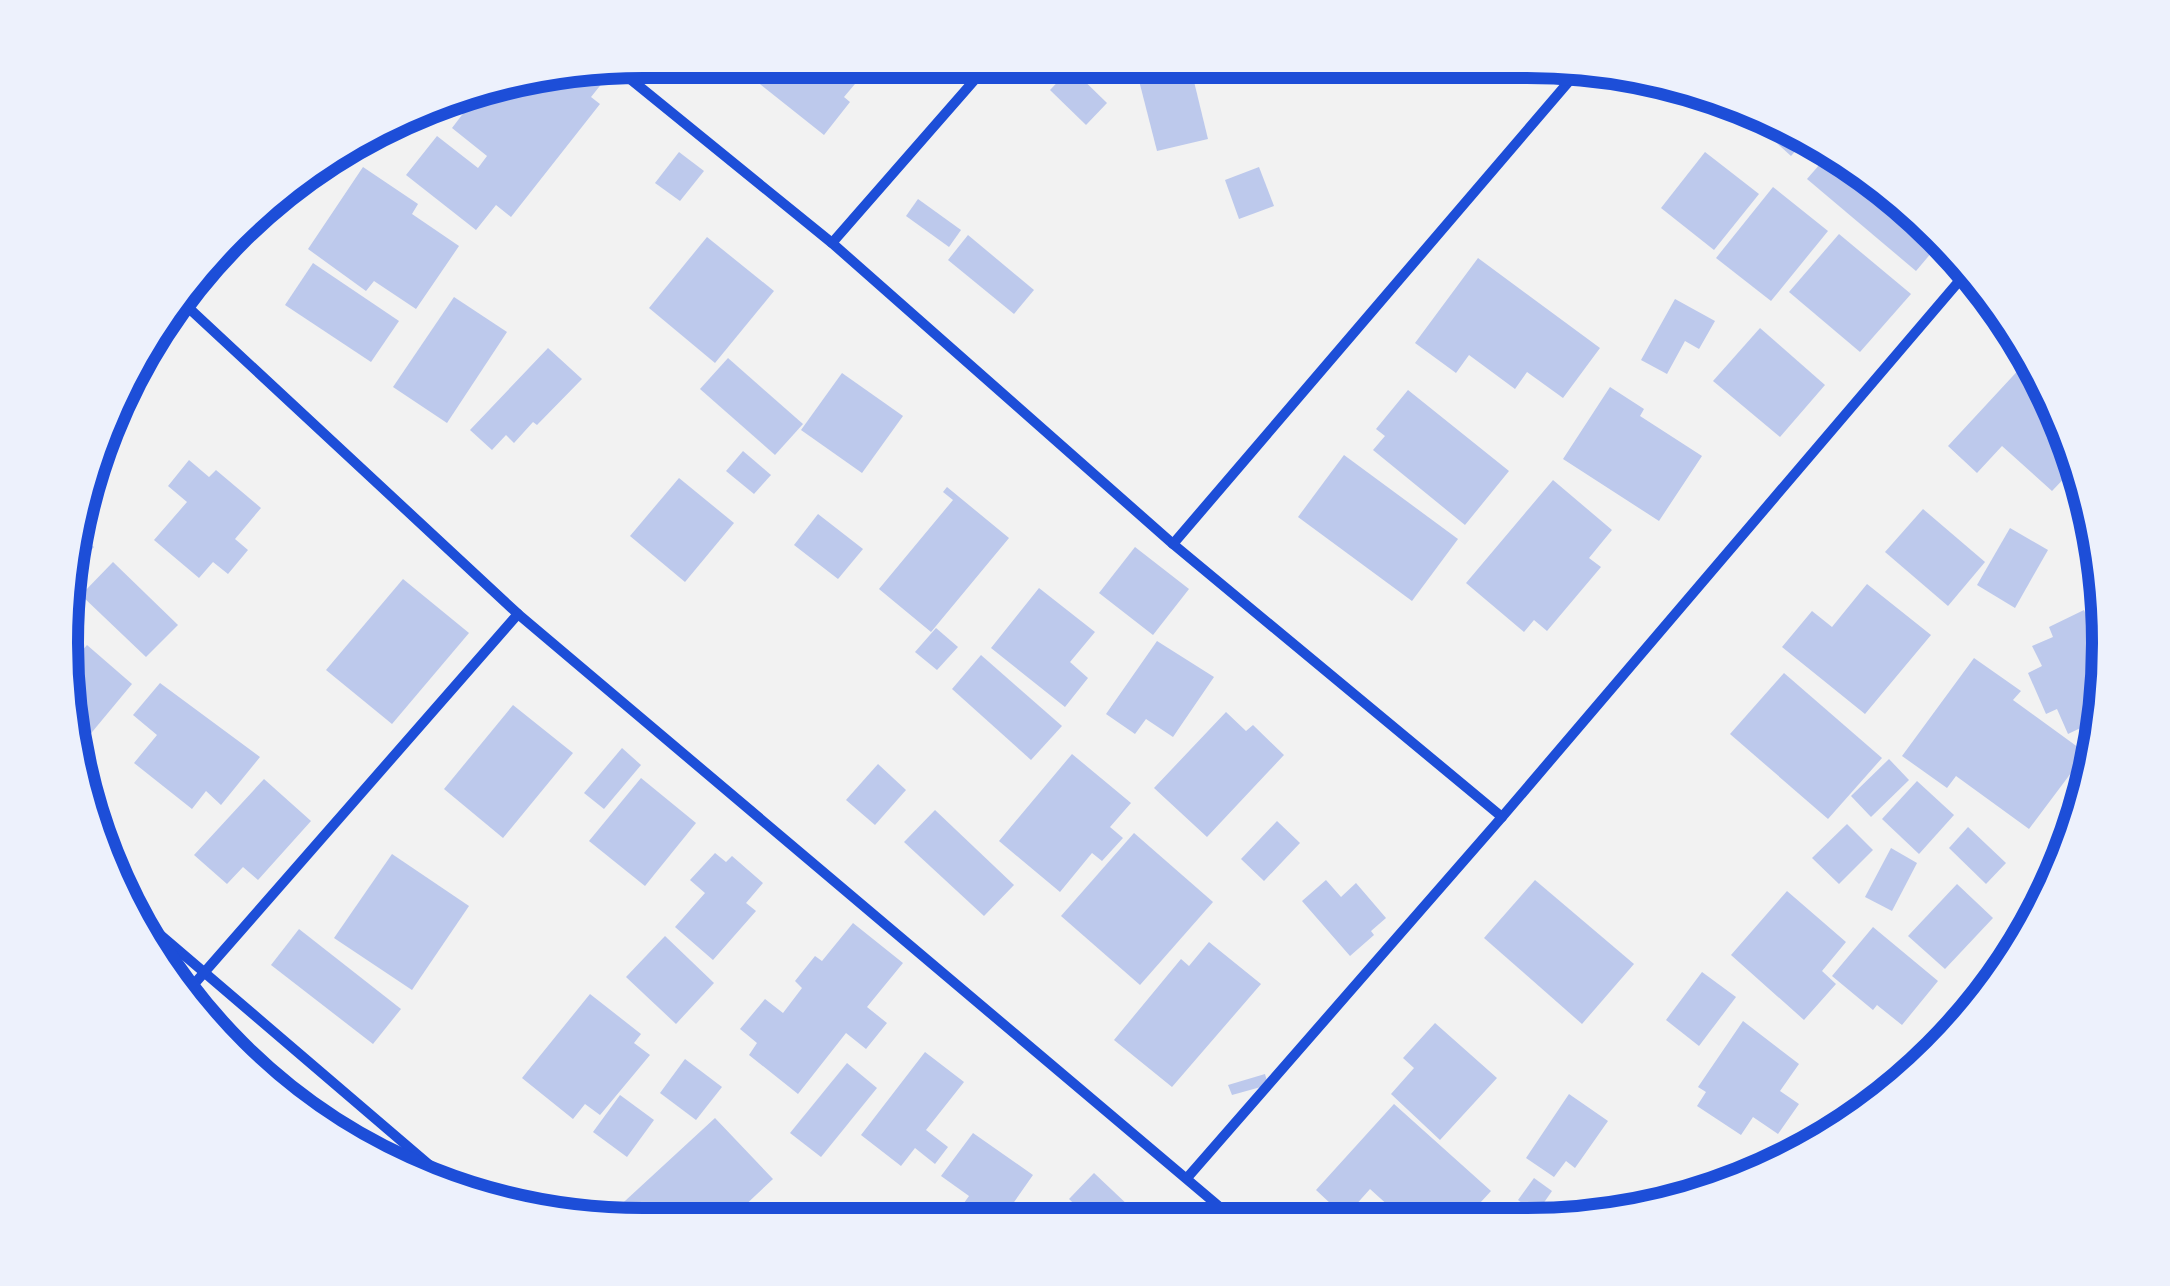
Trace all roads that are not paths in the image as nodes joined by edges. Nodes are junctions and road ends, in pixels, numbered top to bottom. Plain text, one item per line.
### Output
1 (629, 78) edge
2 (976, 78) edge
3 (1571, 80) edge
4 (832, 243) junction
5 (1960, 280) edge
6 (188, 307) edge
7 (1173, 544) junction
8 (518, 614) junction
9 (1502, 817) junction
10 (158, 934) edge
11 (202, 973) junction
12 (193, 985) edge
13 (431, 1166) edge
14 (1187, 1178) junction
15 (1221, 1208) edge

1 - 4 street
2 - 4 street
3 - 7 street
4 - 7 street
5 - 9 street
6 - 8 street
7 - 9 street
8 - 11 street
8 - 14 street
9 - 14 street
10 - 11 street
11 - 12 street
11 - 13 street
14 - 15 street

